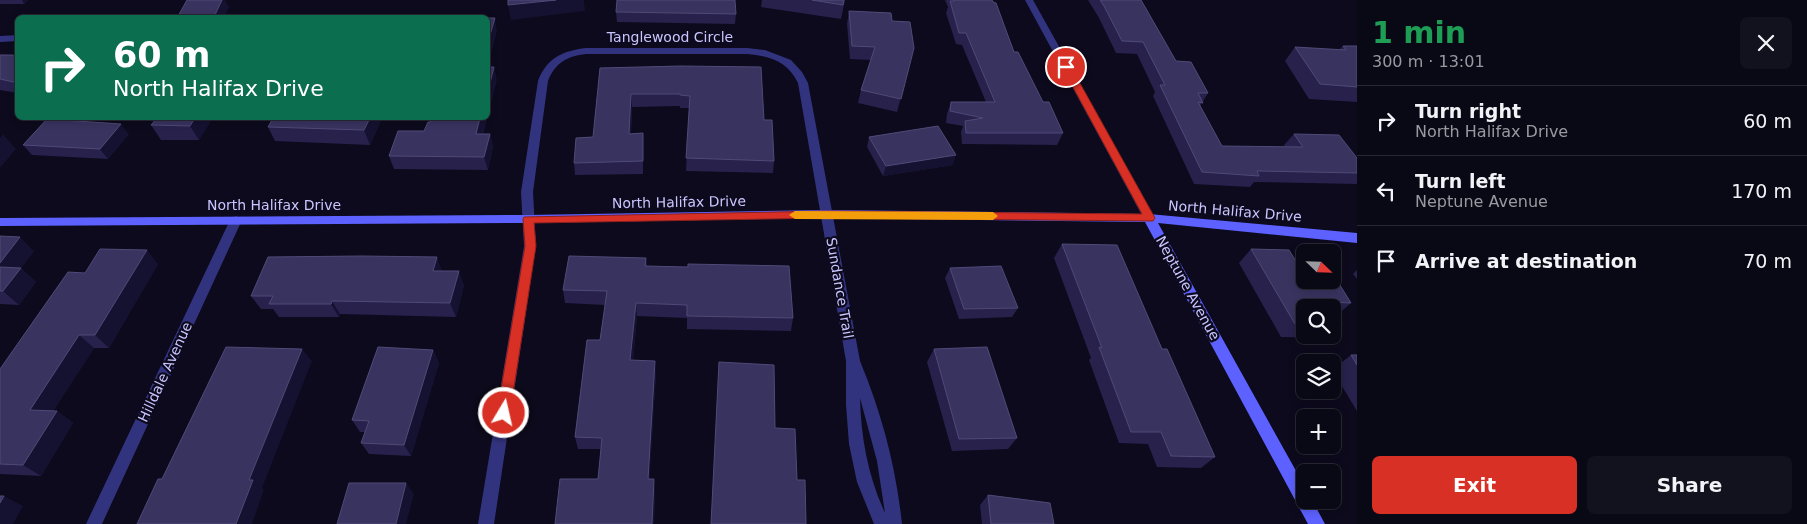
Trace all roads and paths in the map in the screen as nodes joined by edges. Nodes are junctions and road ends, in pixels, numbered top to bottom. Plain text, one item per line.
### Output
1 (1029, 0) edge
2 (15, 38) edge
3 (0, 39) edge
4 (827, 214) junction
5 (1149, 218) junction
6 (528, 219) junction
7 (236, 220) junction
8 (0, 222) edge
9 (1357, 238) edge
10 (853, 361) junction
11 (94, 524) edge
12 (486, 524) edge
13 (882, 524) edge
14 (894, 524) edge
15 (1317, 524) edge

1 - 5 street, Neptune Avenue
2 - 3 street
4 - 5 street, North Halifax Drive
4 - 6 street, North Halifax Drive
4 - 6 street, Tanglewood Circle
4 - 10 street, Sundance Trail
5 - 9 street, North Halifax Drive
5 - 15 street, Neptune Avenue
6 - 7 street, North Halifax Drive
6 - 12 street, Tanglewood Circle
7 - 8 street, North Halifax Drive
7 - 11 street, Hilldale Avenue
10 - 13 street, Sundance Trail
10 - 14 street, Sundance Trail

